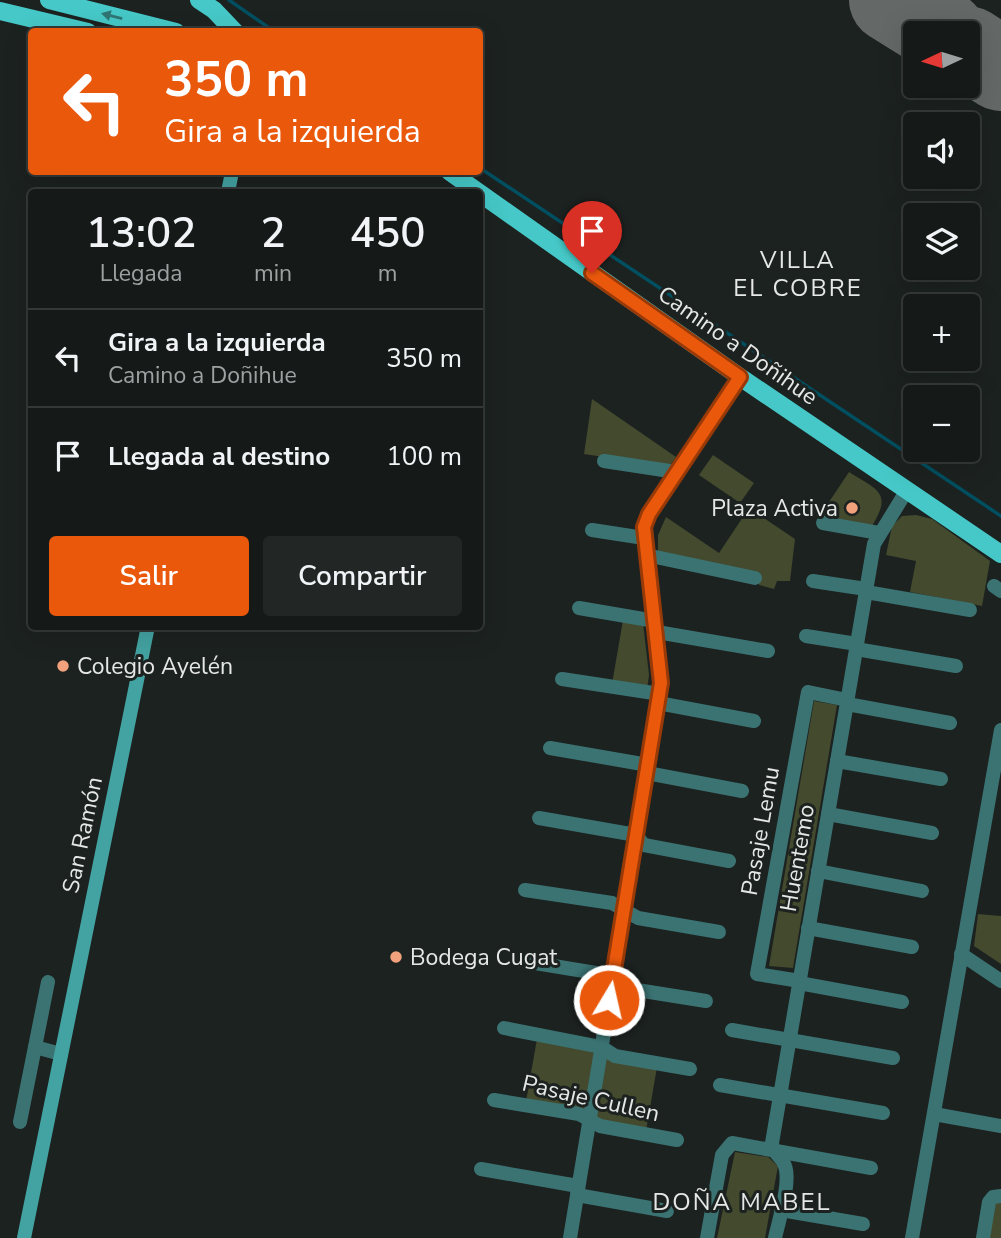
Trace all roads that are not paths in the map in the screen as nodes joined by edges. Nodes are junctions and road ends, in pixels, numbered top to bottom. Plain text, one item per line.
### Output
1 (49, 0) edge
2 (200, 0) edge
3 (0, 11) edge
4 (71, 28) edge
5 (160, 28) edge
6 (231, 28) edge
7 (454, 175) edge
8 (474, 189) edge
9 (483, 195) edge
10 (740, 377) junction
11 (604, 461) dead end
12 (676, 472) junction
13 (907, 490) junction
14 (823, 523) dead end
15 (592, 530) dead end
16 (879, 533) junction
17 (644, 538) junction
18 (1001, 554) edge
19 (646, 555) junction
20 (755, 578) dead end
21 (813, 580) dead end
22 (866, 591) junction
23 (579, 608) dead end
24 (970, 610) dead end
25 (656, 627) junction
26 (147, 630) edge
27 (806, 636) dead end
28 (856, 647) junction
29 (768, 651) dead end
30 (956, 666) dead end
31 (562, 679) dead end
32 (659, 699) junction
33 (847, 702) junction
34 (754, 721) dead end
35 (950, 723) dead end
36 (1001, 732) edge
37 (550, 748) dead end
38 (837, 761) junction
39 (647, 769) junction
40 (941, 779) dead end
41 (742, 791) dead end
42 (828, 814) junction
43 (539, 818) dead end
44 (932, 833) dead end
45 (636, 835) junction
46 (729, 861) dead end
47 (818, 872) junction
48 (526, 890) dead end
49 (922, 891) dead end
50 (624, 910) junction
51 (808, 928) junction
52 (719, 932) dead end
53 (912, 947) dead end
54 (961, 954) junction
55 (517, 960) dead end
56 (613, 977) junction
57 (1001, 981) edge
58 (48, 982) dead end
59 (799, 982) junction
60 (706, 1002) dead end
61 (902, 1002) dead end
62 (504, 1028) dead end
63 (732, 1030) dead end
64 (789, 1040) junction
65 (35, 1047) junction
66 (601, 1047) junction
67 (61, 1054) junction
68 (893, 1058) dead end
69 (690, 1069) dead end
70 (720, 1085) dead end
71 (780, 1096) junction
72 (494, 1100) dead end
73 (883, 1113) dead end
74 (934, 1114) junction
75 (589, 1120) junction
76 (20, 1122) dead end
77 (1001, 1126) edge
78 (677, 1140) dead end
79 (772, 1150) junction
80 (871, 1168) dead end
81 (481, 1169) dead end
82 (578, 1190) junction
83 (1001, 1196) edge
84 (781, 1210) junction
85 (667, 1211) dead end
86 (863, 1224) dead end
87 (24, 1238) edge
88 (570, 1238) edge
89 (707, 1238) edge
90 (775, 1238) edge
91 (912, 1238) edge
92 (983, 1238) edge

5 -> 1 main road
2 - 6 main road
3 - 4 main road
7 - 8 main road, Camino a Doñihue
9 - 10 main road, Camino a Doñihue
10 - 12 street
10 - 13 main road, Camino a Doñihue
11 - 12 street
12 - 17 street
13 - 16 street, Huentemo
13 - 18 main road, Camino a Doñihue
14 - 16 street
15 - 17 street
16 - 22 street, Huentemo
17 - 19 street
19 - 20 street
19 - 25 street
21 - 22 street
22 - 24 street
22 - 28 street, Huentemo
23 - 25 street
25 - 29 street
25 - 32 street
26 - 67 street, San Ramón
27 - 28 street
28 - 30 street
28 - 33 street, Huentemo
31 - 32 street
32 - 34 street
32 - 39 street
33 - 35 street, Pasaje Lemu
33 - 38 street, Huentemo
33 - 59 street, Pasaje Lemu
36 - 54 street
37 - 39 street
38 - 40 street
38 - 42 street, Huentemo
39 - 41 street
39 - 45 street
42 - 44 street
42 - 47 street, Huentemo
43 - 45 street
45 - 46 street
45 - 50 street
47 - 49 street
47 - 51 street, Huentemo
48 - 50 street
50 - 52 street
50 - 56 street
51 - 53 street
51 - 59 street, Huentemo
54 - 57 street
54 - 74 street
55 - 56 street
56 - 60 street
56 - 66 street
58 - 65 street
59 - 61 street
59 - 64 street, Huentemo
62 - 66 street
63 - 64 street
64 - 68 street
64 - 71 street, Huentemo
65 - 67 street
65 - 76 street
66 - 69 street
66 - 75 street
67 - 87 street, San Ramón
70 - 71 street
71 - 73 street
71 - 79 street, Huentemo
72 - 75 street, Pasaje Cullen
74 - 77 street
74 - 91 street
75 - 78 street, Pasaje Cullen
75 - 82 street
79 - 80 street
79 - 84 street
79 - 89 street
81 - 82 street
82 - 85 street
82 - 88 street
83 - 92 street
84 - 86 street
84 - 90 street

